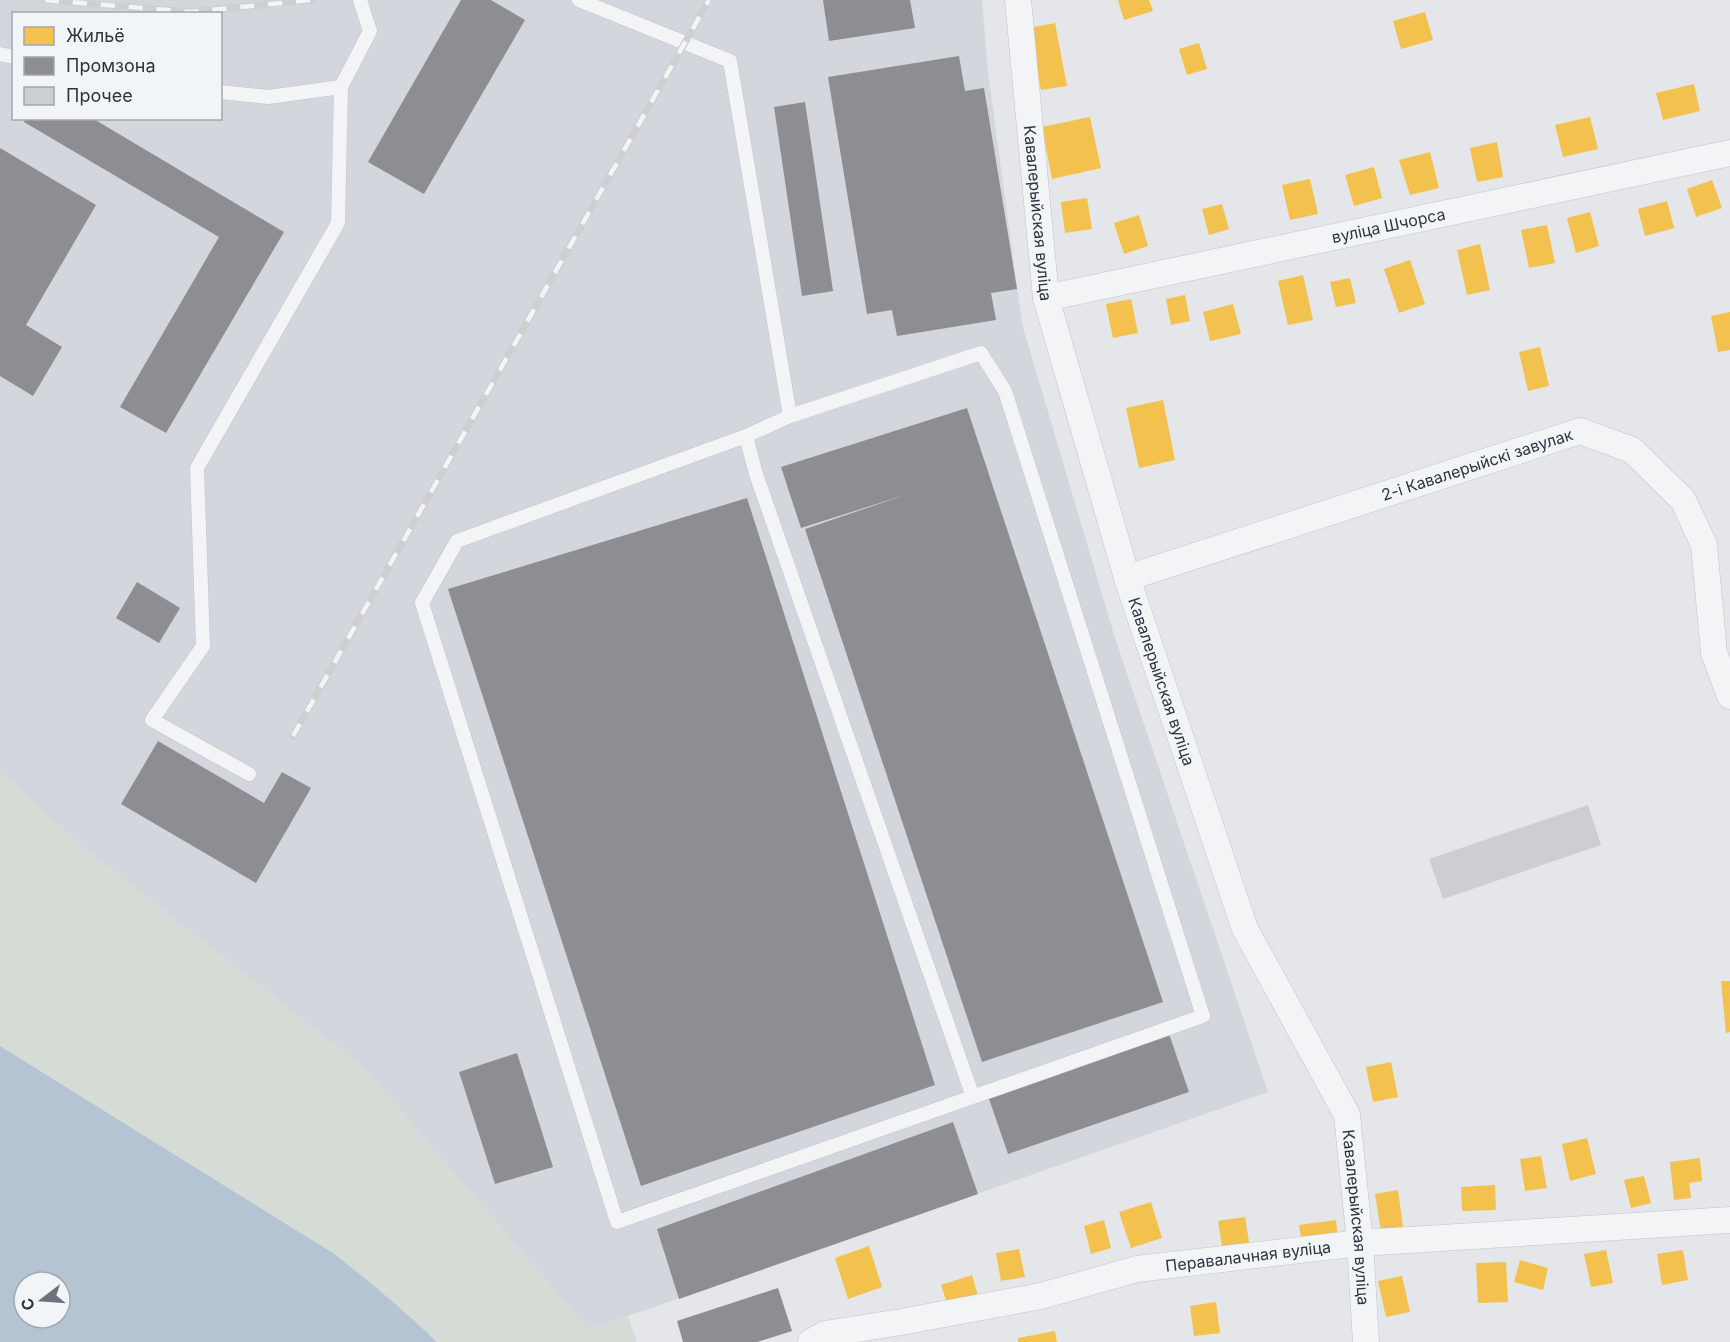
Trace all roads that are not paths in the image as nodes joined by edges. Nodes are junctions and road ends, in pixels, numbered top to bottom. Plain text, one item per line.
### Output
1 (360, 0) edge
2 (579, 0) edge
3 (1018, 0) edge
4 (341, 87) junction
5 (222, 92) edge
6 (1730, 153) edge
7 (1046, 298) junction
8 (790, 416) junction
9 (746, 436) junction
10 (1127, 578) junction
11 (1730, 696) edge
12 (249, 774) dead end
13 (973, 1097) junction
14 (1730, 1220) edge
15 (1360, 1243) junction
16 (811, 1342) edge
17 (1366, 1342) edge

1 - 4 lane
2 - 8 lane
3 - 7 street, Кавалерыйская вуліца
4 - 5 lane
4 - 12 lane
6 - 7 street, вуліца Шчорса
7 - 10 street, Кавалерыйская вуліца
8 - 9 lane
8 - 13 lane
9 - 13 lane
9 - 13 lane
10 - 11 street, 2-і Кавалерыйскі завулак
10 - 15 street, Кавалерыйская вуліца
14 - 15 street, Перавалачная вуліца
15 - 16 street, Перавалачная вуліца
15 - 17 street, Кавалерыйская вуліца

